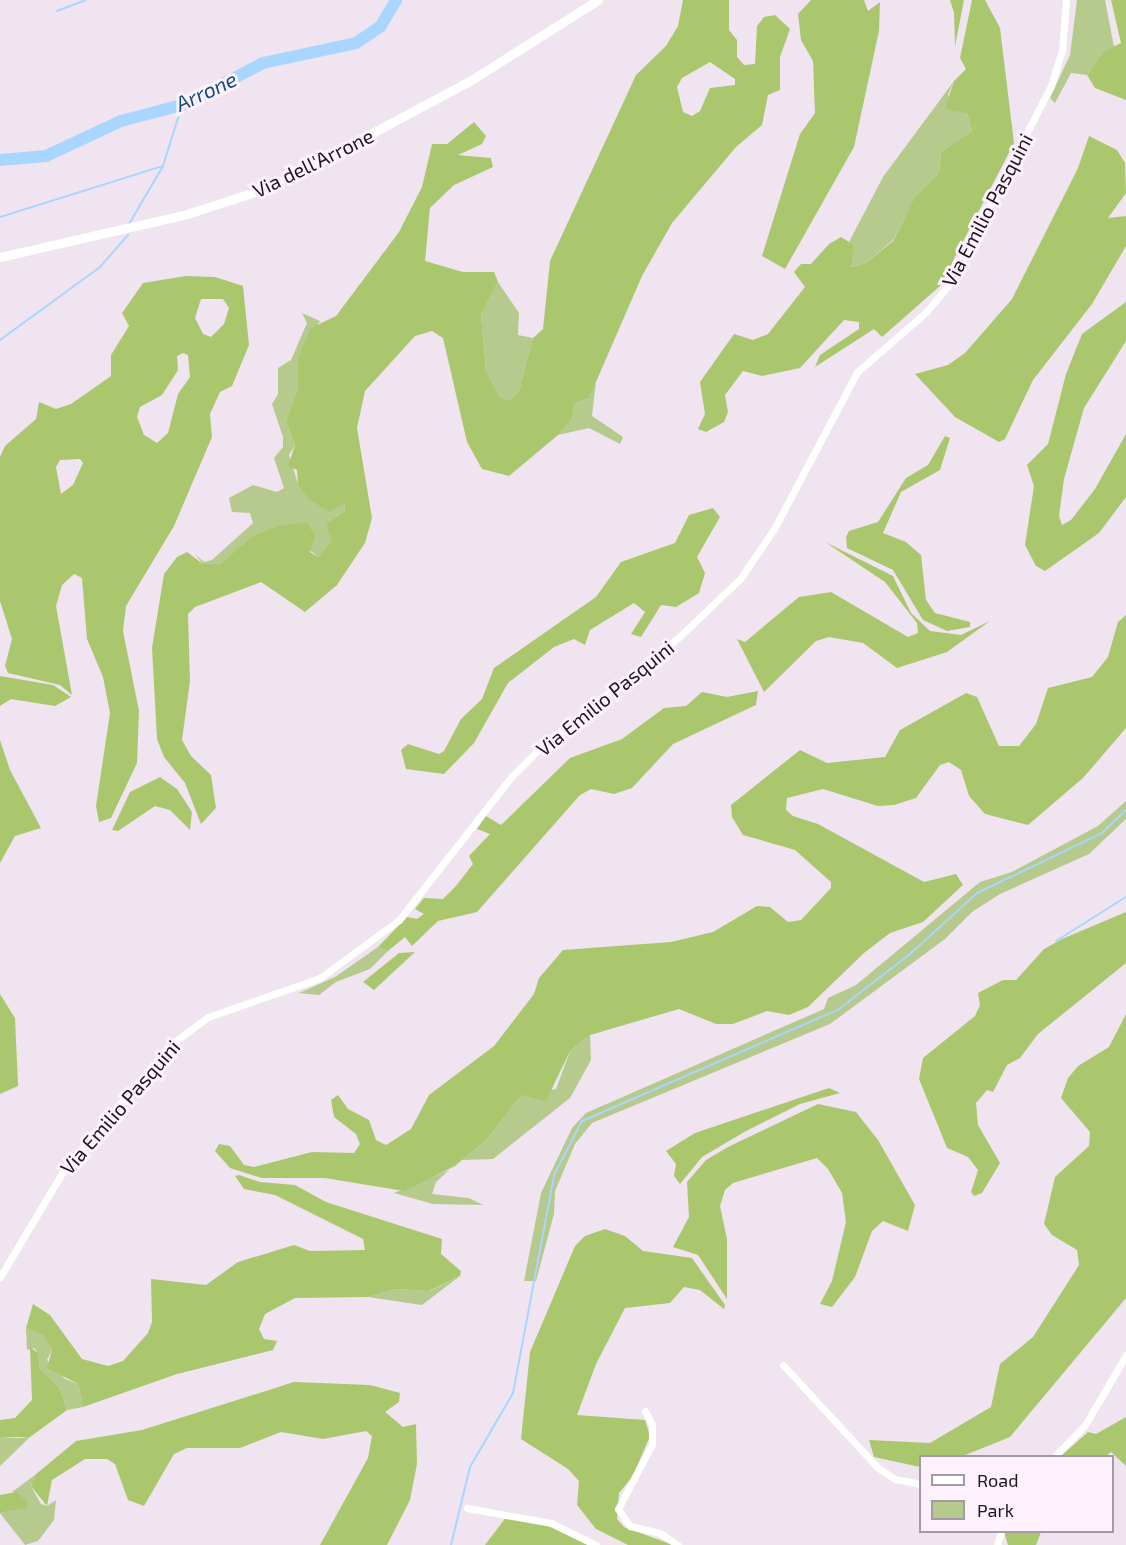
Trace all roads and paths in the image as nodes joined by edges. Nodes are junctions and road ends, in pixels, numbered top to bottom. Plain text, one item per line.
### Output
1 (598, 0) edge
2 (1066, 0) edge
3 (0, 257) edge
4 (0, 1277) edge
5 (1126, 1355) edge
6 (783, 1365) dead end
7 (645, 1411) dead end
8 (1056, 1455) edge
9 (919, 1484) edge
10 (467, 1508) dead end
11 (596, 1545) edge
12 (678, 1545) edge

1 - 3 street, Via dell'Arrone
2 - 4 street, Via Emilio Pasquini
5 - 8 street
6 - 9 street
7 - 12 street
10 - 11 street

